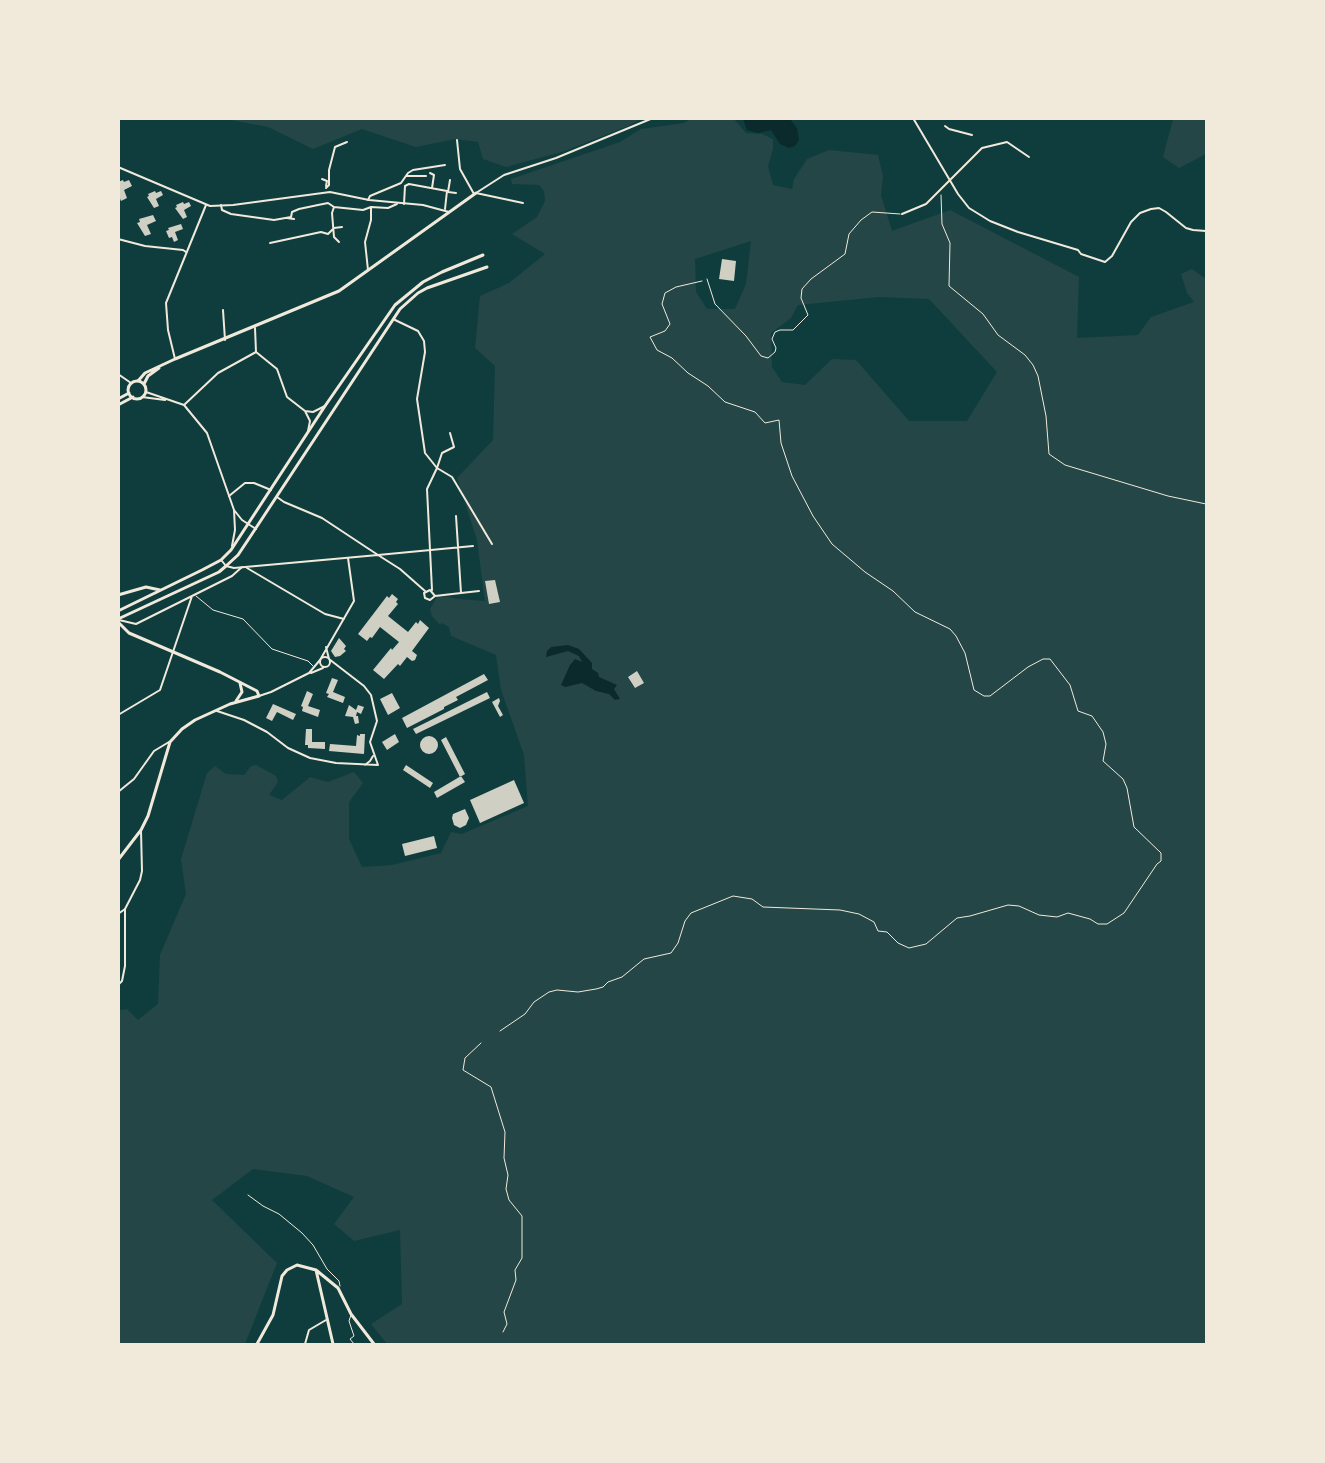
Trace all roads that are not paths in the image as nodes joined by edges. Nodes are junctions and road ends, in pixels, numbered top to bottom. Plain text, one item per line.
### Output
1 (652, 118) edge
2 (913, 118) edge
3 (945, 126) dead end
4 (972, 135) dead end
5 (457, 140) dead end
6 (346, 142) dead end
7 (1029, 157) dead end
8 (445, 165) dead end
9 (118, 167) edge
10 (430, 173) dead end
11 (406, 176) junction
12 (426, 176) dead end
13 (322, 180) dead end
14 (450, 180) dead end
15 (951, 180) junction
16 (326, 188) junction
17 (432, 188) junction
18 (327, 192) junction
19 (448, 192) junction
20 (456, 193) dead end
21 (475, 193) junction
22 (368, 200) junction
23 (523, 202) dead end
24 (397, 204) junction
25 (404, 204) junction
26 (206, 205) junction
27 (221, 205) junction
28 (334, 207) junction
29 (371, 207) junction
30 (445, 209) junction
31 (449, 212) junction
32 (902, 214) joint
33 (286, 218) junction
34 (294, 219) dead end
35 (342, 227) dead end
36 (334, 228) junction
37 (1206, 231) edge
38 (118, 239) edge
39 (339, 242) dead end
40 (270, 243) dead end
41 (186, 252) junction
42 (483, 255) dead end
43 (487, 267) dead end
44 (368, 270) junction
45 (707, 279) road end
46 (223, 310) dead end
47 (392, 319) junction
48 (255, 327) junction
49 (225, 340) junction
50 (256, 352) junction
51 (175, 360) junction
52 (160, 367) junction
53 (118, 374) edge
54 (138, 381) junction
55 (131, 383) junction
56 (144, 384) junction
57 (146, 392) junction
58 (129, 393) junction
59 (142, 397) junction
60 (134, 398) junction
61 (118, 399) edge
62 (168, 400) junction
63 (118, 405) edge
64 (184, 405) junction
65 (325, 406) junction
66 (305, 411) junction
67 (450, 433) dead end
68 (308, 435) junction
69 (437, 468) junction
70 (271, 490) junction
71 (229, 496) junction
72 (277, 497) junction
73 (234, 510) junction
74 (456, 516) dead end
75 (248, 524) junction
76 (256, 529) junction
77 (492, 544) dead end
78 (473, 546) dead end
79 (458, 548) junction
80 (231, 550) junction
81 (431, 551) junction
82 (378, 555) junction
83 (348, 558) junction
84 (221, 560) junction
85 (226, 566) junction
86 (244, 566) junction
87 (162, 590) junction
88 (432, 590) junction
89 (426, 591) junction
90 (479, 591) dead end
91 (461, 592) junction
92 (118, 595) edge
93 (193, 596) junction
94 (435, 596) junction
95 (118, 611) edge
96 (344, 619) junction
97 (118, 620) edge
98 (326, 647) junction
99 (173, 652) junction
100 (329, 659) junction
101 (320, 660) junction
102 (337, 666) junction
103 (314, 667) junction
104 (326, 668) junction
105 (309, 674) junction
106 (239, 681) junction
107 (259, 696) junction
108 (230, 704) junction
109 (214, 710) junction
110 (118, 715) edge
111 (170, 742) junction
112 (373, 754) junction
113 (361, 765) junction
114 (118, 792) edge
115 (141, 830) junction
116 (118, 860) edge
117 (125, 909) junction
118 (118, 914) edge
119 (118, 985) edge
120 (248, 1195) dead end
121 (316, 1270) junction
122 (338, 1288) junction
123 (351, 1314) junction
124 (326, 1320) junction
125 (257, 1344) edge
126 (305, 1344) edge
127 (333, 1344) edge
128 (354, 1344) edge
129 (374, 1344) edge

1 - 21 street
2 - 15 street
3 - 4 street
5 - 21 street
6 - 16 street
7 - 15 street
8 - 11 street
9 - 26 street
10 - 17 street
11 - 12 street
11 - 22 street
13 - 16 street
14 - 19 street
15 - 32 street
15 - 37 street
16 - 18 street
17 - 19 street
17 - 25 street
18 - 22 street
18 - 27 street
19 - 20 street
19 - 30 street
21 - 23 street
21 - 31 main road
22 - 24 street
24 - 25 street
24 - 29 street
25 - 30 street
26 - 27 street
26 - 41 street
27 - 33 street
28 - 29 street
28 - 33 street
28 - 36 street
29 - 44 street
30 - 31 street
31 - 44 main road
32 - 45 lane
33 - 34 street
35 - 36 street
36 - 39 street
36 - 40 street
38 - 41 street
41 - 51 street
42 - 65 main road
43 - 47 main road
44 - 48 main road
46 - 49 street
47 - 69 street
47 - 72 main road
48 - 49 main road
48 - 50 street
49 - 51 main road
50 - 64 street
50 - 66 street
51 - 52 main road
52 - 54 main road
52 - 56 main road
53 - 55 street
54 - 55 main road
54 - 56 main road
55 - 58 main road
56 - 57 main road
57 - 59 main road
57 - 62 street
58 - 60 main road
58 - 61 main road
59 - 60 main road
59 - 62 street
60 - 63 main road
62 - 64 street
64 - 71 street
65 - 66 street
65 - 68 main road
66 - 68 street
67 - 69 street
68 - 70 main road
69 - 77 street
69 - 81 street
70 - 71 street
70 - 75 main road
71 - 73 street
72 - 76 main road
72 - 82 street
73 - 75 street
73 - 80 street
74 - 79 street
75 - 76 street
75 - 80 main road
76 - 85 main road
78 - 79 street
79 - 81 street
79 - 91 street
80 - 84 main road
81 - 82 street
81 - 88 street
82 - 83 street
82 - 89 street
83 - 86 street
83 - 96 street
84 - 85 street
84 - 87 main road
85 - 86 street
85 - 97 main road
86 - 93 street
86 - 96 street
87 - 92 main road
87 - 95 main road
88 - 89 street
88 - 94 street
89 - 94 street
90 - 91 street
91 - 94 street
93 - 97 street
93 - 99 street
93 - 103 lane
96 - 98 street
97 - 99 main road
98 - 100 street
98 - 101 street
99 - 106 main road
99 - 110 street
100 - 101 street
100 - 102 street
100 - 104 street
101 - 103 street
101 - 104 street
102 - 104 street
102 - 112 street
103 - 105 street
104 - 105 street
105 - 107 street
106 - 107 main road
106 - 108 main road
107 - 108 main road
108 - 109 main road
109 - 111 main road
109 - 113 street
111 - 114 street
111 - 115 main road
112 - 113 street
112 - 113 street
115 - 116 main road
115 - 117 street
117 - 118 street
117 - 119 street
120 - 122 lane
121 - 122 main road
121 - 124 main road
121 - 125 main road
122 - 123 main road
123 - 128 lane
123 - 129 main road
124 - 126 street
124 - 127 main road

